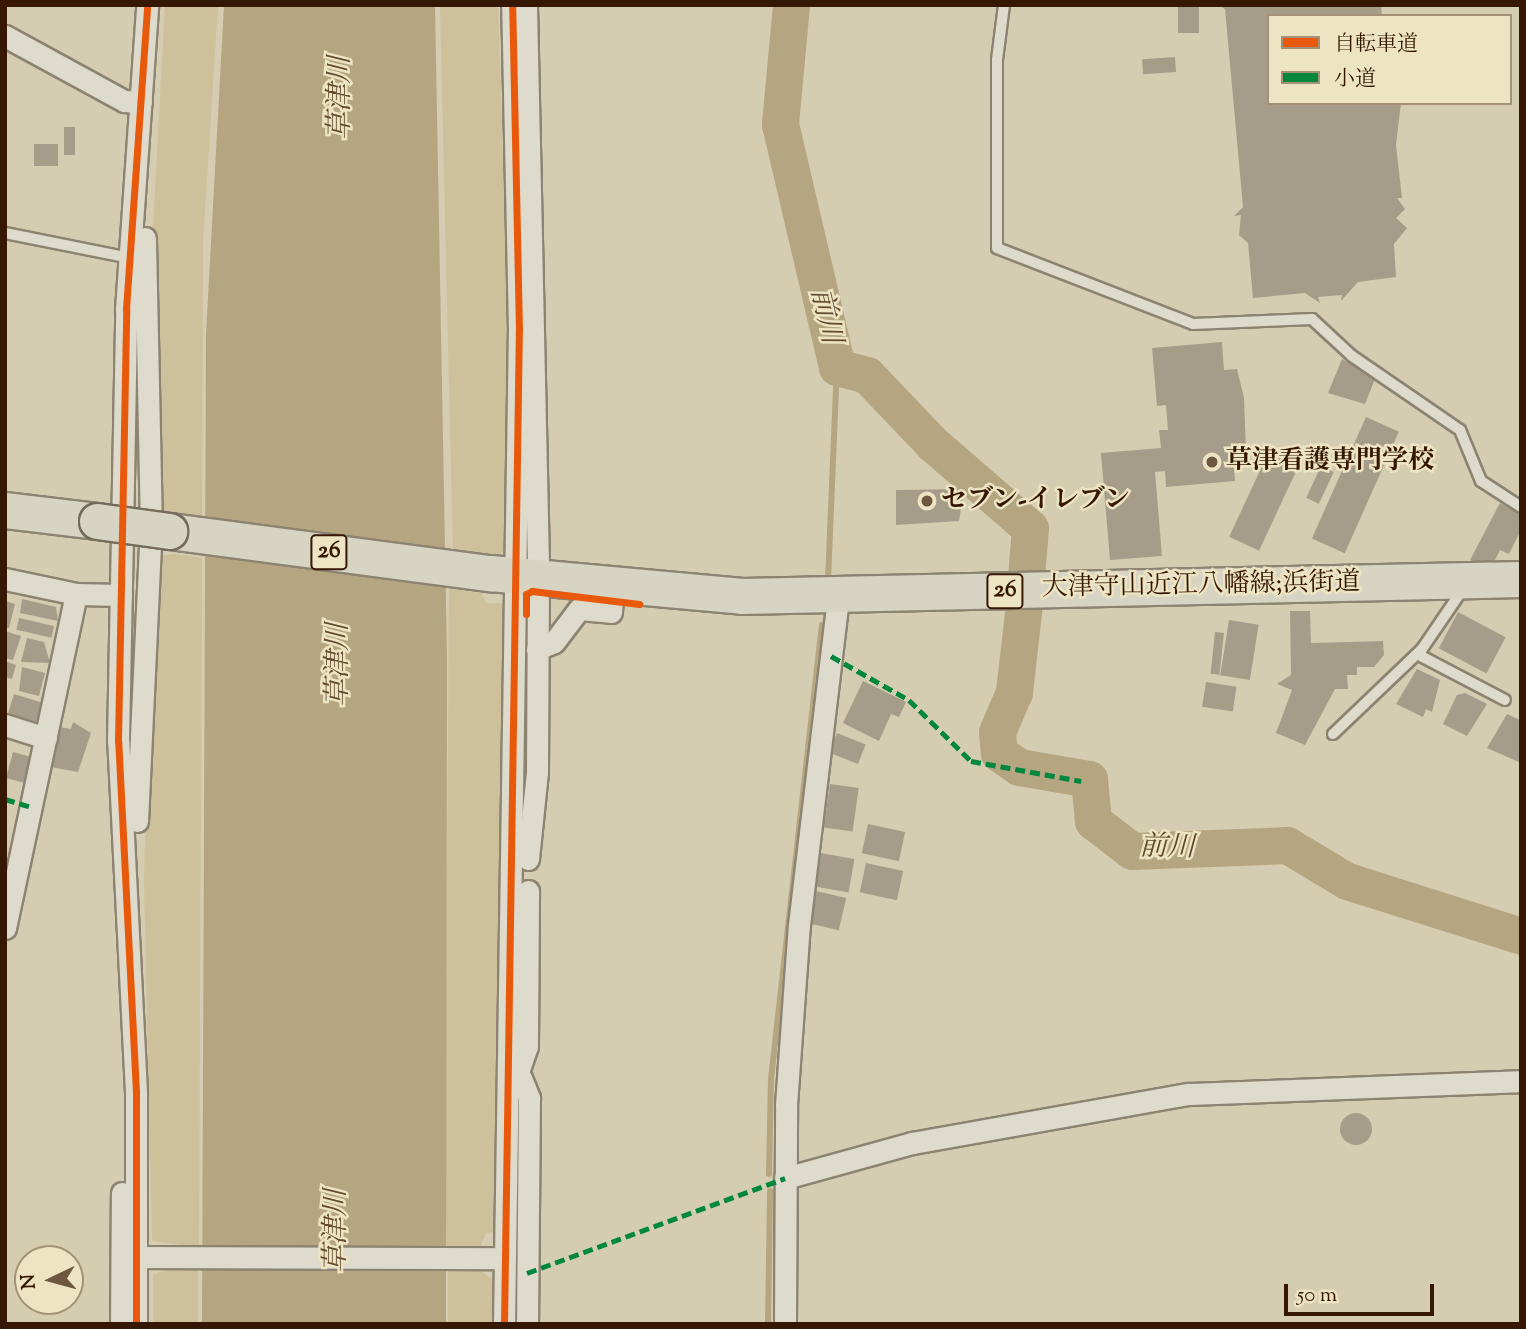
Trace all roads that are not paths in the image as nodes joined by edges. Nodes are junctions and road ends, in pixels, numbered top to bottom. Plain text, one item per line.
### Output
1 (147, 5) edge
2 (158, 5) edge
3 (512, 5) edge
4 (526, 5) edge
5 (1004, 5) edge
6 (5, 36) edge
7 (141, 102) junction
8 (522, 128) junction
9 (5, 233) edge
10 (130, 263) junction
11 (1521, 507) edge
12 (5, 510) edge
13 (145, 519) junction
14 (520, 578) junction
15 (5, 579) edge
16 (1521, 579) edge
17 (1469, 580) junction
18 (613, 586) junction
19 (76, 594) junction
20 (121, 595) junction
21 (838, 596) junction
22 (537, 649) junction
23 (1417, 654) junction
24 (1505, 700) dead end
25 (5, 725) edge
26 (1333, 734) dead end
27 (46, 738) junction
28 (129, 802) junction
29 (125, 916) junction
30 (5, 928) edge
31 (515, 1078) junction
32 (1521, 1081) edge
33 (785, 1178) junction
34 (145, 1256) junction
35 (503, 1258) junction
36 (121, 1324) edge
37 (136, 1324) edge
38 (145, 1324) edge
39 (504, 1324) edge
40 (527, 1324) edge
41 (785, 1324) edge

1 - 7 street
2 - 13 street
3 - 8 street
4 - 8 street
5 - 11 lane
6 - 7 street
7 - 10 street
8 - 14 street
9 - 10 lane
10 - 13 street
10 - 20 street
12 - 13 main road, 大津守山近江八幡線;浜街道 / 26, bridge
13 - 14 main road, 大津守山近江八幡線;浜街道 / 26, bridge
13 - 28 street
14 - 18 main road, 大津守山近江八幡線;浜街道 / 26
14 - 22 street
14 - 31 street
15 - 19 street
16 - 17 main road, 大津守山近江八幡線;浜街道 / 26
17 - 21 main road, 大津守山近江八幡線;浜街道 / 26
17 - 23 lane
18 - 21 main road, 大津守山近江八幡線;浜街道 / 26
18 - 22 street
19 - 20 street
19 - 27 street
20 - 28 street
21 - 33 street
22 - 31 street
23 - 24 lane
23 - 26 lane
25 - 27 street
27 - 30 street
28 - 29 street
28 - 34 street
29 - 36 street
29 - 37 street
31 - 35 street
31 - 40 street
32 - 33 street
33 - 41 street
34 - 35 street
34 - 38 street
35 - 39 street

